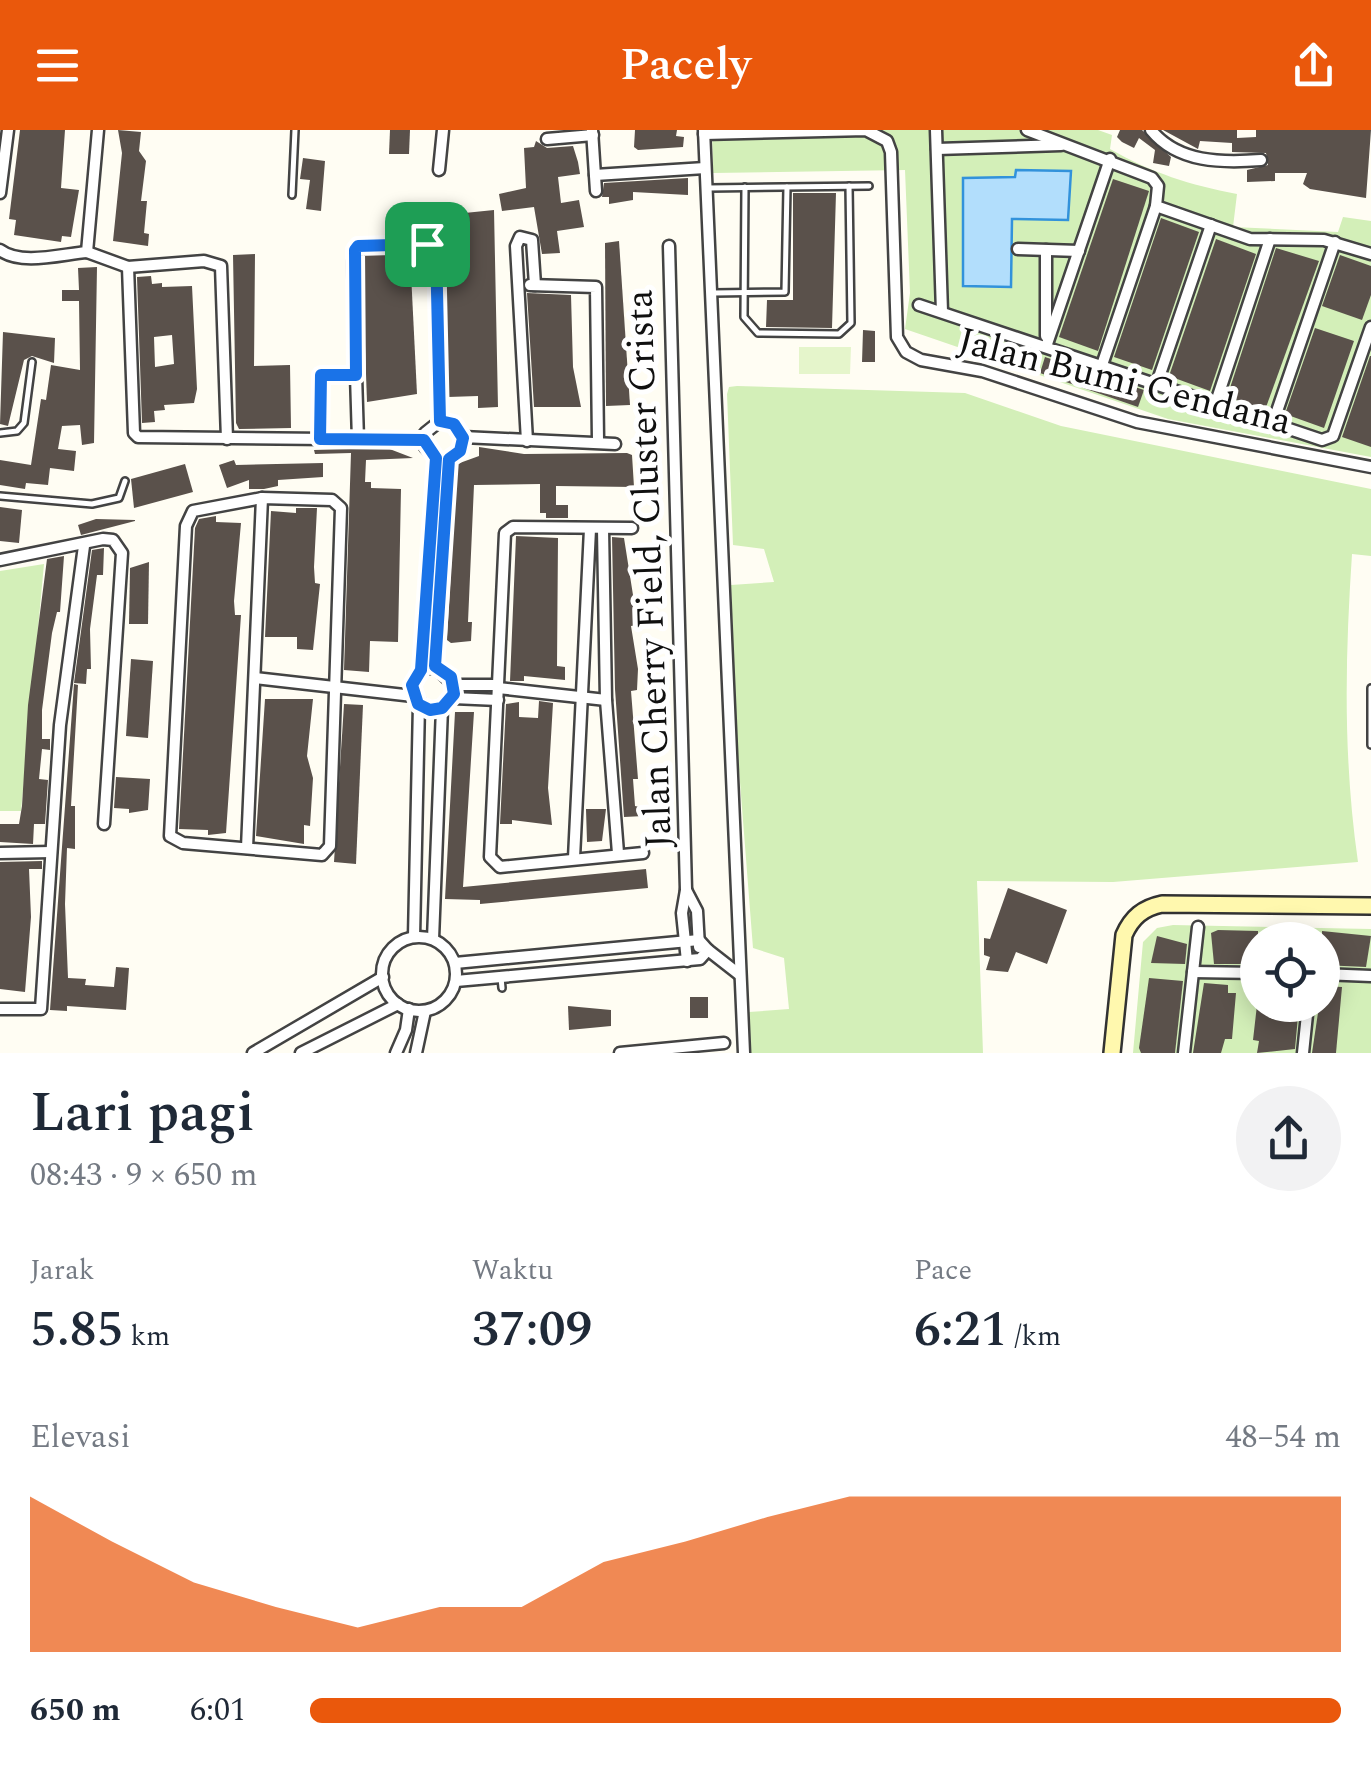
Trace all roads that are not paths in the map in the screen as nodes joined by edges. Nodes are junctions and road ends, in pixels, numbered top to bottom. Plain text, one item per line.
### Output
1 (8, 130) edge
2 (98, 130) edge
3 (295, 130) edge
4 (443, 130) edge
5 (936, 130) edge
6 (1028, 130) edge
7 (1151, 130) edge
8 (789, 131) edge
9 (704, 132) edge
10 (592, 133) edge
11 (547, 139) dead end
12 (1070, 145) junction
13 (937, 149) junction
14 (1110, 159) junction
15 (1261, 160) dead end
16 (705, 168) junction
17 (439, 170) dead end
18 (595, 175) junction
19 (849, 186) junction
20 (870, 186) dead end
21 (786, 187) junction
22 (706, 188) junction
23 (744, 188) junction
24 (596, 191) dead end
25 (0, 193) edge
26 (292, 195) dead end
27 (1156, 206) junction
28 (1212, 226) junction
29 (1270, 239) junction
30 (1335, 242) junction
31 (669, 246) dead end
32 (0, 250) edge
33 (1018, 250) dead end
34 (1046, 250) junction
35 (1079, 251) junction
36 (87, 252) junction
37 (1371, 254) edge
38 (128, 267) junction
39 (520, 285) junction
40 (536, 285) junction
41 (744, 292) junction
42 (714, 293) junction
43 (918, 305) dead end
44 (942, 312) junction
45 (1370, 334) edge
46 (1046, 347) junction
47 (32, 362) dead end
48 (1102, 365) junction
49 (356, 375) junction
50 (1157, 383) junction
51 (1216, 402) junction
52 (440, 421) junction
53 (1273, 423) junction
54 (0, 433) edge
55 (463, 438) junction
56 (227, 439) junction
57 (320, 439) junction
58 (358, 440) junction
59 (424, 440) junction
60 (527, 440) junction
61 (598, 440) junction
62 (616, 444) dead end
63 (436, 458) junction
64 (449, 459) junction
65 (1371, 467) edge
66 (124, 482) dead end
67 (0, 496) edge
68 (262, 498) junction
69 (632, 528) dead end
70 (590, 529) junction
71 (603, 529) junction
72 (84, 546) junction
73 (0, 560) edge
74 (435, 666) junction
75 (421, 670) junction
76 (255, 678) junction
77 (454, 684) junction
78 (335, 686) junction
79 (1371, 688) edge
80 (498, 691) junction
81 (452, 698) junction
82 (584, 699) junction
83 (416, 700) junction
84 (606, 700) junction
85 (442, 708) junction
86 (1371, 745) edge
87 (104, 824) dead end
88 (246, 848) junction
89 (51, 852) junction
90 (643, 853) dead end
91 (0, 854) edge
92 (618, 854) junction
93 (574, 858) junction
94 (686, 890) junction
95 (415, 899) junction
96 (434, 900) junction
97 (1371, 906) edge
98 (1198, 927) dead end
99 (414, 937) junction
100 (433, 939) junction
101 (699, 940) junction
102 (685, 942) junction
103 (698, 956) junction
104 (455, 963) junction
105 (1194, 972) junction
106 (1240, 973) edge
107 (740, 975) junction
108 (1340, 975) edge
109 (383, 976) junction
110 (1371, 976) edge
111 (456, 981) junction
112 (403, 1007) junction
113 (0, 1009) edge
114 (425, 1010) junction
115 (1306, 1022) edge
116 (724, 1044) dead end
117 (253, 1053) edge
118 (300, 1053) edge
119 (396, 1053) edge
120 (416, 1053) edge
121 (620, 1053) edge
122 (629, 1053) edge
123 (744, 1053) edge
124 (1112, 1053) edge
125 (1184, 1053) edge
126 (1303, 1053) edge

1 - 25 street
2 - 36 street
3 - 26 lane
4 - 17 street
5 - 13 street
6 - 12 street
7 - 15 street
8 - 9 street, Jalan Bumi Cendana
8 - 65 street, Jalan Bumi Cendana
9 - 16 street
10 - 11 street
10 - 18 street
12 - 13 street
12 - 14 street
13 - 44 street
14 - 27 street
14 - 35 street
16 - 18 street
16 - 22 street
18 - 24 street
19 - 20 lane
19 - 21 lane
19 - 41 lane
21 - 23 lane
21 - 41 lane
22 - 23 lane
22 - 42 street
23 - 41 lane
27 - 28 street
27 - 48 street
28 - 29 street
28 - 50 street
29 - 30 street
29 - 51 street
30 - 37 street
30 - 53 street
31 - 94 street, Jalan Cherry Field, Cluster Crista
32 - 36 street
33 - 34 street
34 - 35 street
34 - 46 street
35 - 46 street
36 - 38 street
38 - 56 street
38 - 56 street
39 - 40 street
39 - 40 street
39 - 60 street
40 - 61 street
41 - 42 lane
42 - 107 street
43 - 44 street
44 - 46 street
45 - 53 street
46 - 48 street
47 - 54 lane
48 - 50 street
49 - 52 street
49 - 57 street
49 - 58 street
50 - 51 street
51 - 53 street
52 - 55 street
52 - 59 street
55 - 60 street
55 - 64 street
56 - 57 street
57 - 58 street
58 - 59 street
59 - 63 street
60 - 61 street
61 - 62 street
63 - 64 street
63 - 75 street
64 - 74 street
66 - 67 lane
68 - 76 street
68 - 78 street
68 - 88 street
69 - 71 street
70 - 71 street
70 - 80 street
70 - 82 street
71 - 84 street
72 - 73 street
72 - 87 street
72 - 89 street
74 - 75 street
74 - 77 street
75 - 83 street
76 - 78 street
76 - 88 street
77 - 80 street
77 - 81 street
78 - 83 street
78 - 88 street
79 - 86 lane
80 - 81 street
80 - 82 street
80 - 93 street
81 - 85 street
82 - 84 street
82 - 93 street
83 - 85 street
83 - 95 street
84 - 92 street
85 - 96 street
89 - 91 street
89 - 113 street
90 - 92 street
92 - 93 street
94 - 101 street
94 - 102 street
95 - 96 street
95 - 99 street
96 - 100 street
97 - 124 street
98 - 105 street
99 - 100 street
99 - 109 street
100 - 104 street
101 - 102 street
101 - 103 street
102 - 103 street
102 - 104 street
103 - 107 street
103 - 111 street
104 - 111 street
105 - 106 street
105 - 125 street
107 - 123 street
108 - 110 street
109 - 112 street
109 - 117 street
111 - 114 street
112 - 114 street
112 - 118 street
112 - 119 street
114 - 120 street
115 - 126 street
116 - 122 street
121 - 122 street

